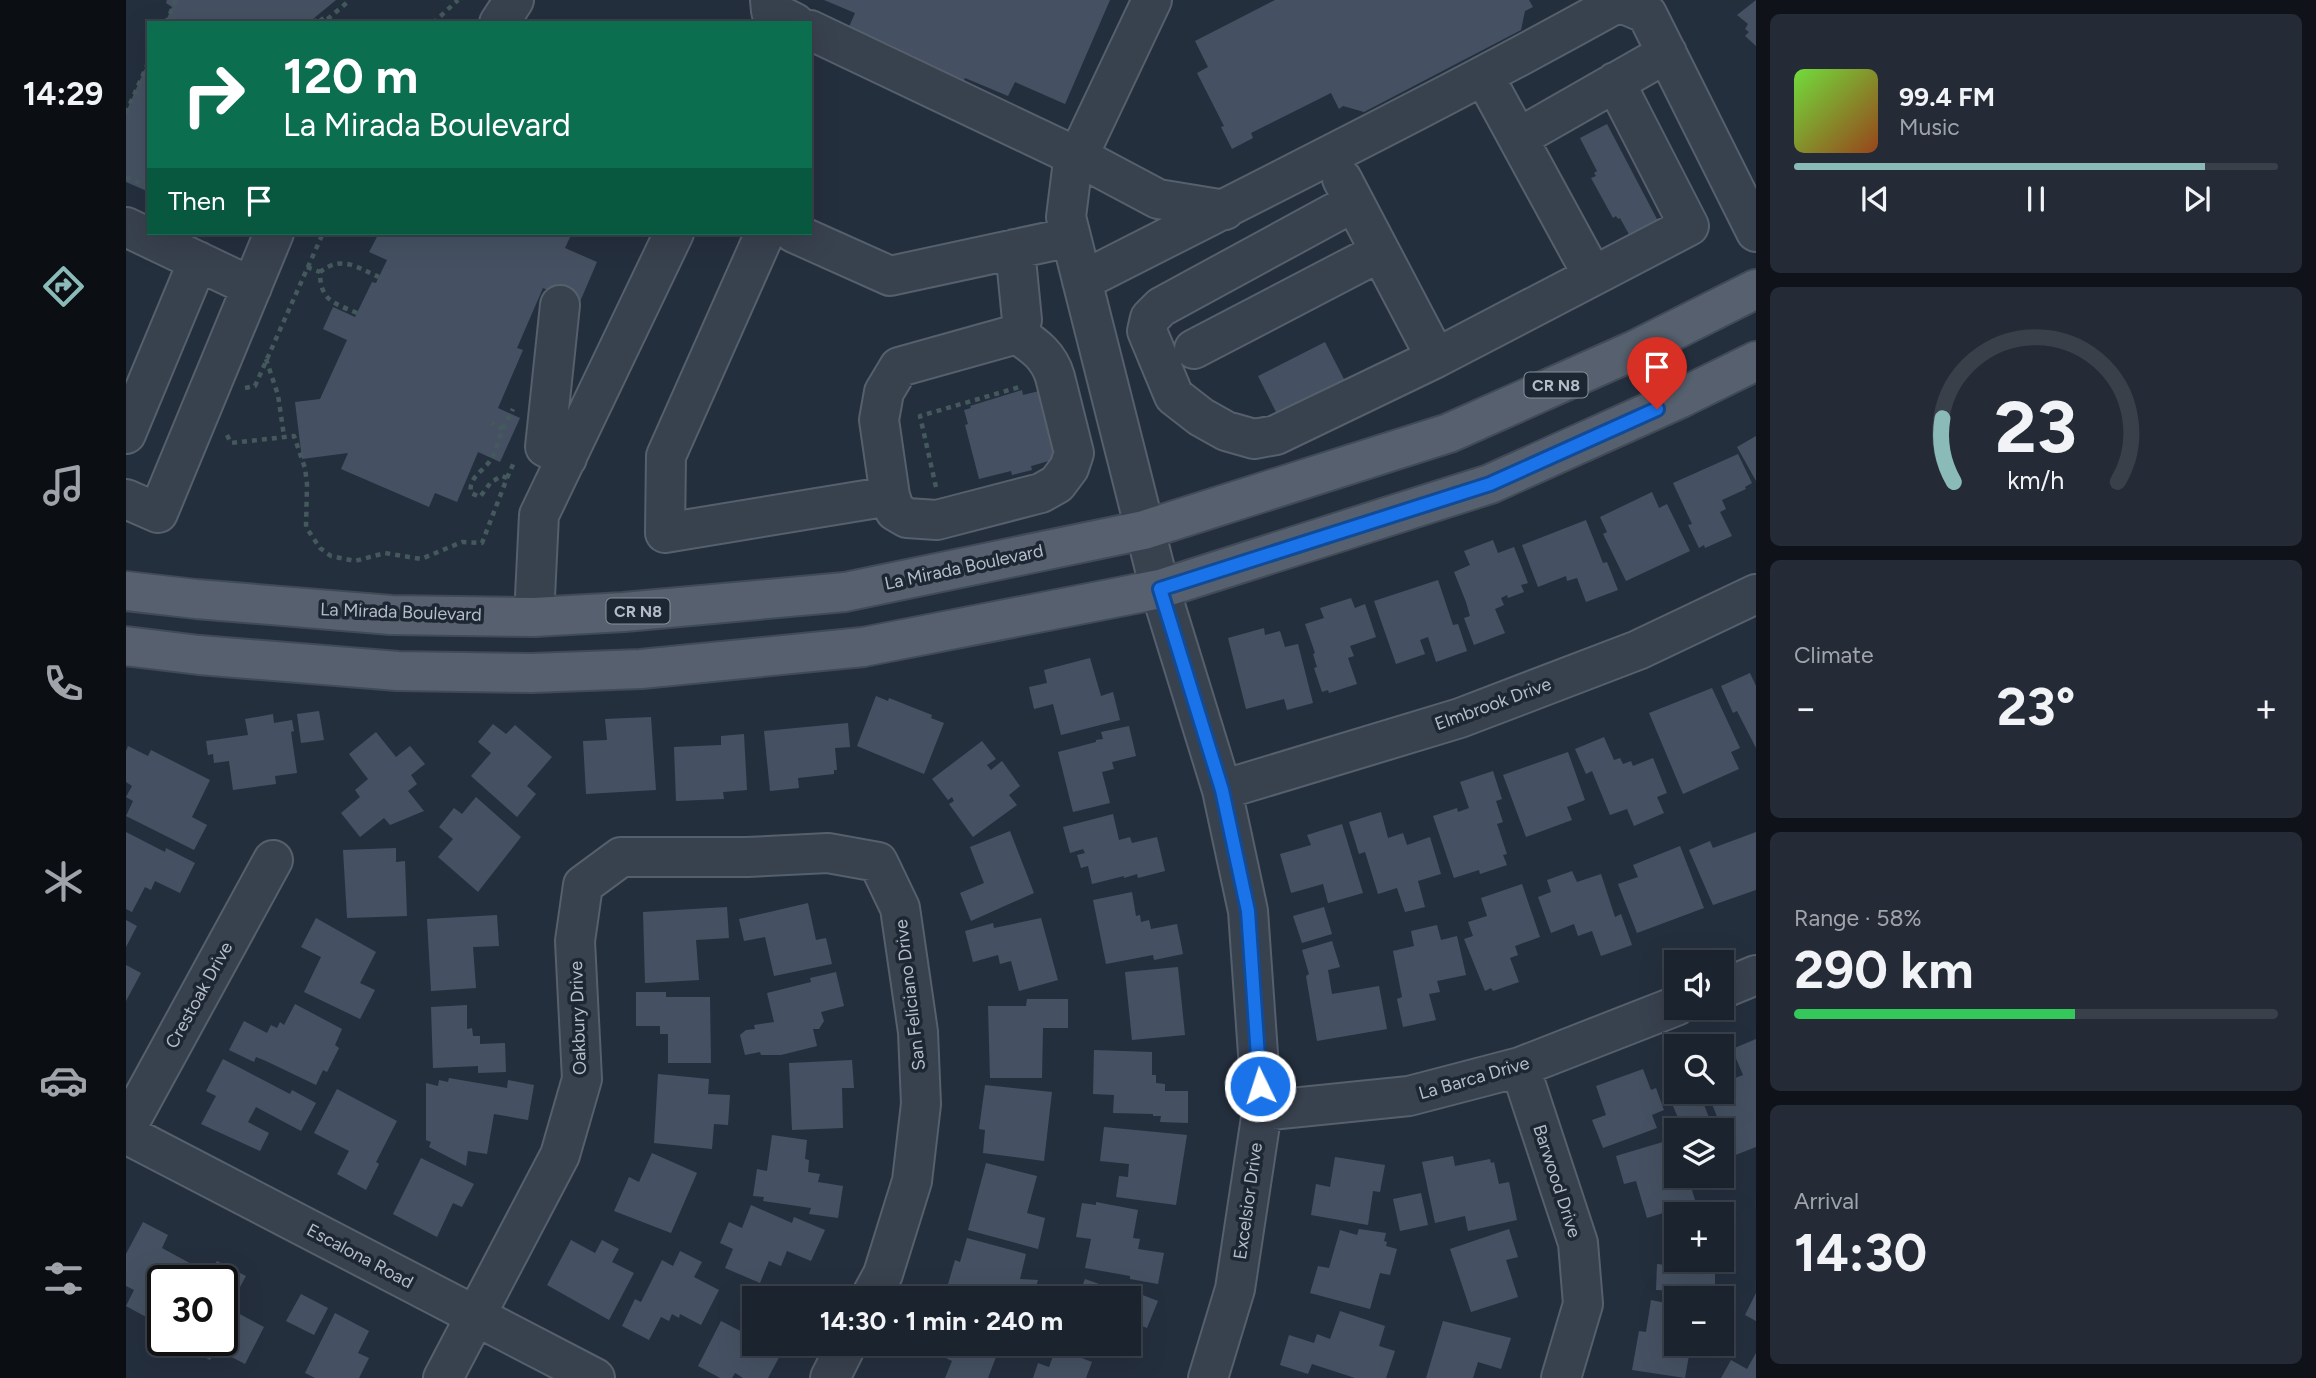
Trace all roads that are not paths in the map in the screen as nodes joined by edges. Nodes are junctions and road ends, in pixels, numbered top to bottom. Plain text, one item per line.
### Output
1 (514, 0) edge
2 (1152, 0) edge
3 (1617, 1) edge
4 (500, 21) edge
5 (812, 31) edge
6 (1667, 52) junction
7 (1484, 76) junction
8 (1615, 82) junction
9 (1518, 138) junction
10 (1330, 156) junction
11 (1078, 157) junction
12 (1354, 202) junction
13 (1225, 210) junction
14 (126, 227) edge
15 (1756, 232) edge
16 (273, 235) edge
17 (673, 235) edge
18 (764, 235) edge
19 (798, 235) edge
20 (1071, 237) junction
21 (1014, 249) junction
22 (1380, 253) junction
23 (198, 261) junction
24 (1593, 276) junction
25 (1082, 281) junction
26 (252, 287) junction
27 (1756, 289) edge
28 (560, 305) dead end
29 (1017, 334) junction
30 (1194, 349) dead end
31 (1436, 358) junction
32 (1756, 361) edge
33 (126, 434) edge
34 (567, 458) junction
35 (890, 496) junction
36 (126, 499) edge
37 (1144, 530) junction
38 (1160, 589) junction
39 (126, 591) edge
40 (1756, 594) edge
41 (534, 617) junction
42 (126, 646) edge
43 (1222, 790) junction
44 (747, 856) joint
45 (273, 860) dead end
46 (1756, 975) edge
47 (1734, 984) edge
48 (1664, 1011) edge
49 (1520, 1067) junction
50 (1262, 1111) junction
51 (126, 1132) edge
52 (876, 1286) edge
53 (475, 1317) junction
54 (841, 1356) edge
55 (443, 1378) edge
56 (595, 1378) edge
57 (830, 1378) edge
58 (1208, 1378) edge
59 (1562, 1378) edge

1 - 4 street
2 - 11 street, Excelsior Drive
3 - 6 street
3 - 7 street
5 - 11 street
6 - 8 street
6 - 15 street
7 - 9 street
7 - 10 street
8 - 9 street
8 - 24 street
9 - 24 street
10 - 12 street
10 - 13 street
11 - 13 street
11 - 20 street, Excelsior Drive
12 - 22 street
12 - 31 street
13 - 25 street
14 - 23 street
16 - 26 street
17 - 34 street
18 - 35 street
19 - 21 street
20 - 21 street
20 - 25 street, Excelsior Drive
21 - 29 street
22 - 30 street
22 - 31 street
23 - 26 street
23 - 33 street
24 - 31 street
25 - 37 street, Excelsior Drive
26 - 36 street
27 - 37 main road, La Mirada Boulevard / CR N8
28 - 34 street
29 - 35 street
29 - 35 street
32 - 38 main road
34 - 41 street
37 - 38 street, Excelsior Drive
37 - 41 main road, La Mirada Boulevard / CR N8
38 - 42 main road
38 - 43 street, Excelsior Drive
39 - 41 main road, La Mirada Boulevard / CR N8
40 - 43 street, Elmbrook Drive
43 - 50 street, Excelsior Drive
44 - 52 street, San Feliciano Drive
44 - 53 street, Oakbury Drive
45 - 51 street, Crestoak Drive
46 - 47 street
48 - 49 street, La Barca Drive
49 - 50 street, La Barca Drive
49 - 59 street, Barwood Drive
50 - 58 street, Excelsior Drive
51 - 53 street, Escalona Road
53 - 55 street, Oakbury Drive
53 - 56 street, Escalona Road
54 - 57 street

